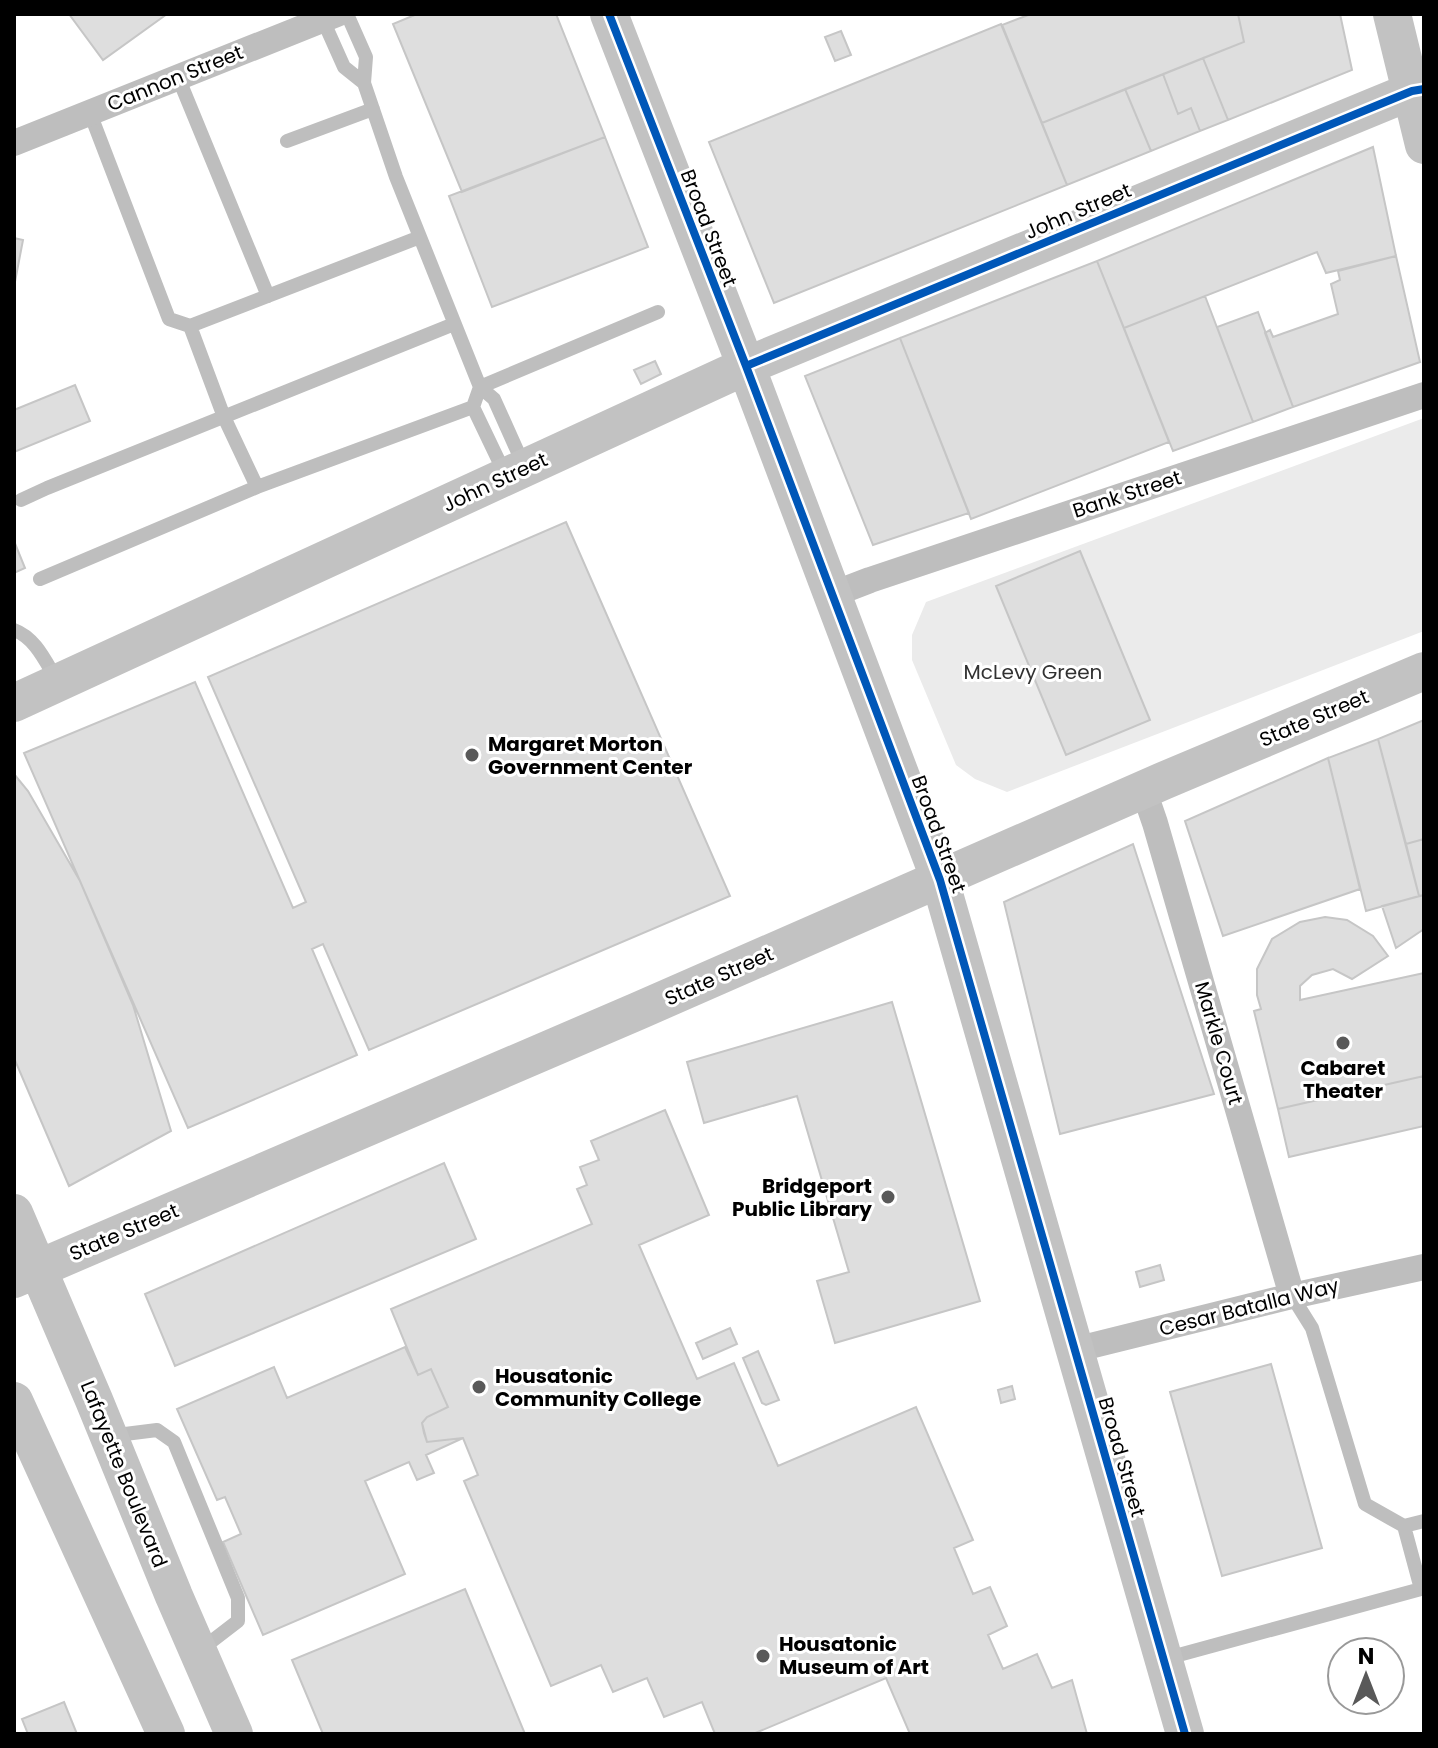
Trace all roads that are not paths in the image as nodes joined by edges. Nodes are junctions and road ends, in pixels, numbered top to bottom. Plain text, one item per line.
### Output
1 (609, 14) edge
2 (1392, 14) edge
3 (335, 16) edge
4 (178, 77) junction
5 (364, 83) junction
6 (1418, 90) edge
7 (373, 109) junction
8 (90, 113) junction
9 (287, 141) dead end
10 (14, 143) edge
11 (1424, 145) edge
12 (420, 237) junction
13 (268, 296) junction
14 (658, 312) dead end
15 (454, 324) junction
16 (190, 326) junction
17 (746, 366) junction
18 (480, 387) junction
19 (1424, 395) edge
20 (473, 407) junction
21 (224, 417) junction
22 (516, 472) junction
23 (257, 487) junction
24 (21, 500) dead end
25 (40, 579) dead end
26 (831, 595) junction
27 (14, 630) edge
28 (1424, 671) edge
29 (58, 683) junction
30 (14, 703) edge
31 (1144, 791) junction
32 (940, 880) junction
33 (14, 1213) edge
34 (1424, 1267) edge
35 (26, 1274) edge
36 (1292, 1296) junction
37 (1074, 1350) junction
38 (14, 1401) edge
39 (108, 1436) junction
40 (1424, 1521) edge
41 (1404, 1526) junction
42 (198, 1651) junction
43 (1164, 1659) junction
44 (166, 1734) edge
45 (234, 1734) edge
46 (1185, 1734) edge

1 - 17 street, Broad Street
2 - 6 street
3 - 4 street, Cannon Street
3 - 5 lane
3 - 5 lane
4 - 8 street, Cannon Street
4 - 13 lane
5 - 7 lane
6 - 11 street
6 - 17 street, John Street
7 - 9 lane
7 - 12 lane
8 - 10 street, Cannon Street
8 - 16 lane
12 - 13 lane
12 - 15 lane
13 - 16 lane
14 - 18 lane
15 - 18 lane
15 - 21 lane
16 - 21 lane
17 - 22 street, John Street
17 - 26 street, Broad Street
18 - 20 lane
18 - 22 lane
19 - 26 street, Bank Street
20 - 22 lane
20 - 23 lane
21 - 23 lane
21 - 24 lane
22 - 29 street, John Street
23 - 25 lane
26 - 32 street, Broad Street
27 - 29 lane
28 - 31 street, State Street
29 - 30 street, John Street
31 - 32 street, State Street
31 - 36 street, Markle Court
32 - 35 street, State Street
32 - 37 street, Broad Street
33 - 35 street, Lafayette Boulevard
34 - 36 street, Cesar Batalla Way
35 - 39 street, Lafayette Boulevard
36 - 37 street, Cesar Batalla Way
36 - 41 lane
37 - 43 street, Broad Street
38 - 44 street
39 - 42 street, Lafayette Boulevard
39 - 42 lane
40 - 41 lane
41 - 43 lane
42 - 45 street, Lafayette Boulevard
43 - 46 street, Broad Street

